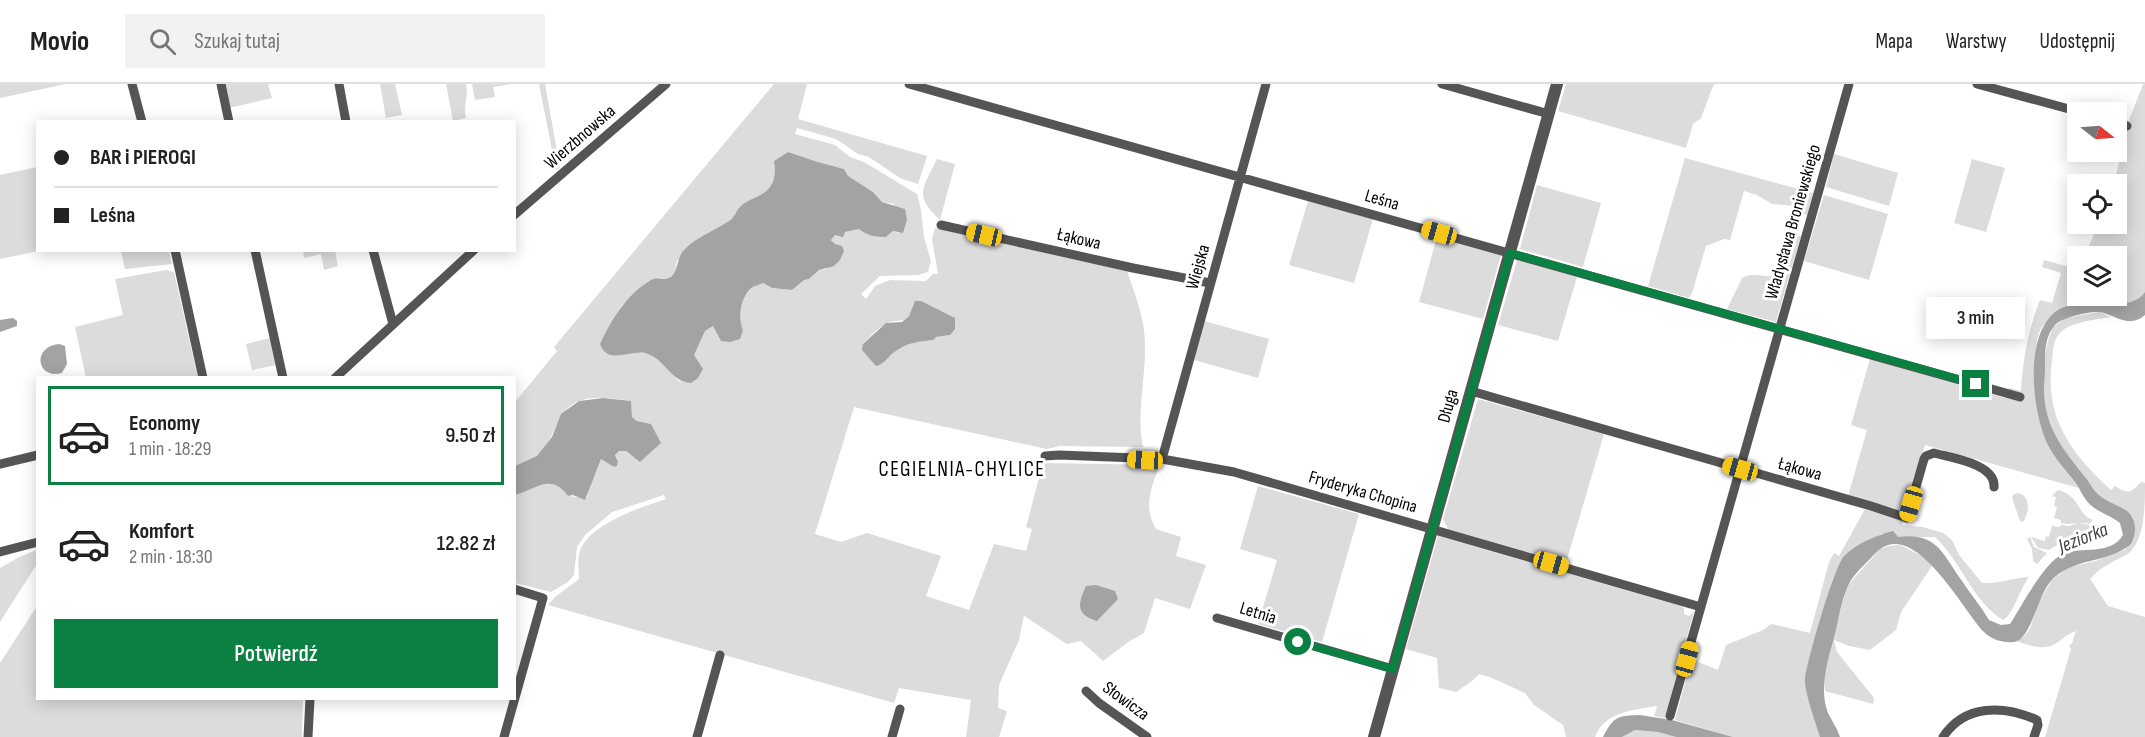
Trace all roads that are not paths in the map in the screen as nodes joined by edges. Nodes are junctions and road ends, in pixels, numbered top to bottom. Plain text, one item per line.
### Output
1 (132, 84) edge
2 (221, 84) edge
3 (339, 84) edge
4 (666, 84) edge
5 (909, 84) edge
6 (1266, 84) edge
7 (1442, 84) edge
8 (1557, 84) edge
9 (1849, 84) edge
10 (1977, 84) edge
11 (2067, 108) edge
12 (1549, 114) junction
13 (141, 120) edge
14 (229, 120) edge
15 (346, 120) edge
16 (1241, 177) junction
17 (516, 213) edge
18 (941, 225) dead end
19 (175, 252) edge
20 (255, 252) edge
21 (374, 252) edge
22 (472, 252) edge
23 (1510, 253) junction
24 (1210, 283) junction
25 (393, 324) junction
26 (1780, 328) junction
27 (203, 376) edge
28 (283, 376) edge
29 (338, 376) edge
30 (1471, 391) junction
31 (2019, 397) dead end
32 (36, 455) edge
33 (1045, 456) dead end
34 (1162, 459) junction
35 (0, 464) edge
36 (1740, 469) junction
37 (1994, 487) dead end
38 (1432, 529) junction
39 (36, 543) edge
40 (0, 552) edge
41 (516, 590) edge
42 (1701, 607) junction
43 (1217, 618) dead end
44 (720, 655) dead end
45 (1393, 669) junction
46 (1086, 691) dead end
47 (516, 694) edge
48 (310, 700) edge
49 (514, 700) edge
50 (900, 709) dead end
51 (1670, 716) dead end
52 (308, 737) edge
53 (504, 737) edge
54 (698, 737) edge
55 (892, 737) edge
56 (1148, 737) edge
57 (1374, 737) edge
58 (1943, 737) edge
59 (2034, 737) edge

1 - 13 street
2 - 14 street
3 - 15 street
4 - 17 street, Wierzbnowska
5 - 16 street, Leśna
6 - 16 street, Wiejska
7 - 12 street
8 - 12 street, Długa
9 - 26 street, Władysława Broniewskiego
10 - 11 street
12 - 23 street, Długa
16 - 23 street, Leśna
16 - 24 street, Wiejska
18 - 24 street, Łąkowa
19 - 27 street
20 - 28 street
21 - 25 street
22 - 25 street
23 - 26 street, Leśna
23 - 30 street, Długa
24 - 34 street, Wiejska
25 - 29 street
26 - 31 street, Leśna
26 - 36 street, Władysława Broniewskiego
30 - 36 street, Łąkowa
30 - 38 street, Długa
32 - 35 street
33 - 34 street, Fryderyka Chopina
34 - 38 street, Fryderyka Chopina
36 - 37 street, Łąkowa
36 - 42 street, Władysława Broniewskiego
38 - 42 street, Fryderyka Chopina
38 - 45 street, Długa
39 - 40 street
41 - 47 street
42 - 51 street, Władysława Broniewskiego
43 - 45 street, Letnia
44 - 54 street
45 - 57 street, Długa
46 - 56 street, Słowicza
48 - 52 street
49 - 53 street
50 - 55 street
58 - 59 street

